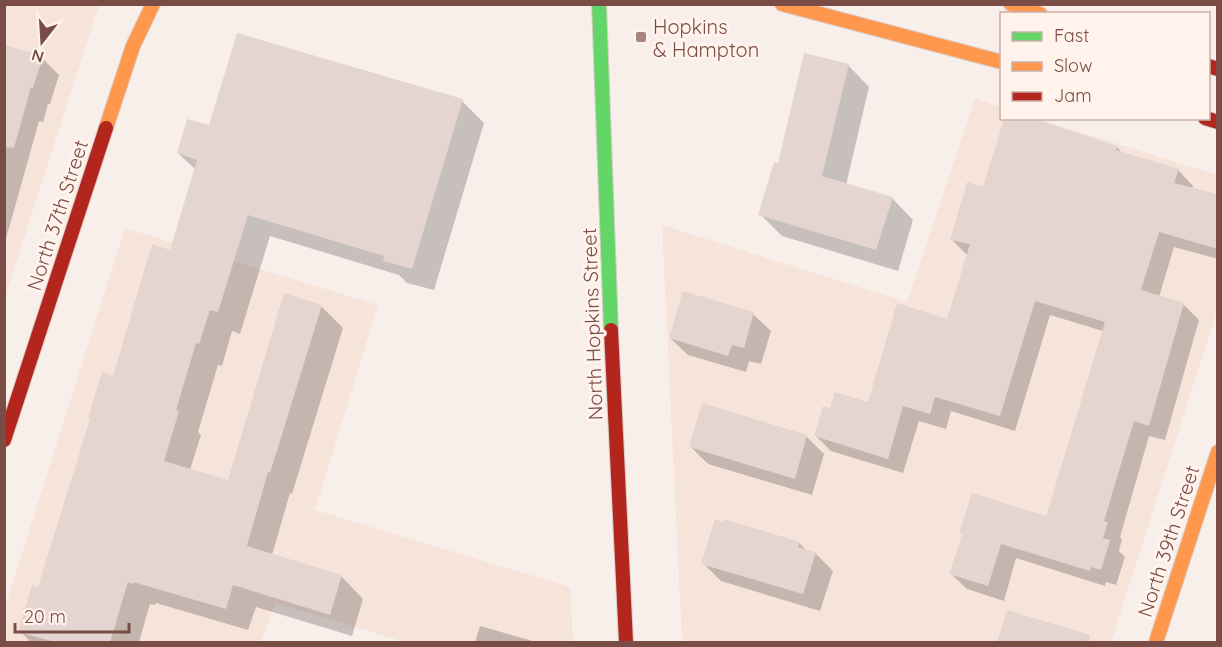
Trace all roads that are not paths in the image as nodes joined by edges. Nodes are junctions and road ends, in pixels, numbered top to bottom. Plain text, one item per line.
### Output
1 (153, 4) edge
2 (599, 4) edge
3 (782, 4) edge
4 (1011, 4) edge
5 (1034, 12) edge
6 (1000, 61) edge
7 (4, 440) edge
8 (1218, 452) edge
9 (626, 642) edge
10 (1156, 642) edge

1 - 7 main road, North 37th Street
2 - 9 main road, North Hopkins Street
3 - 6 main road
4 - 5 main road
8 - 10 main road, North 39th Street

